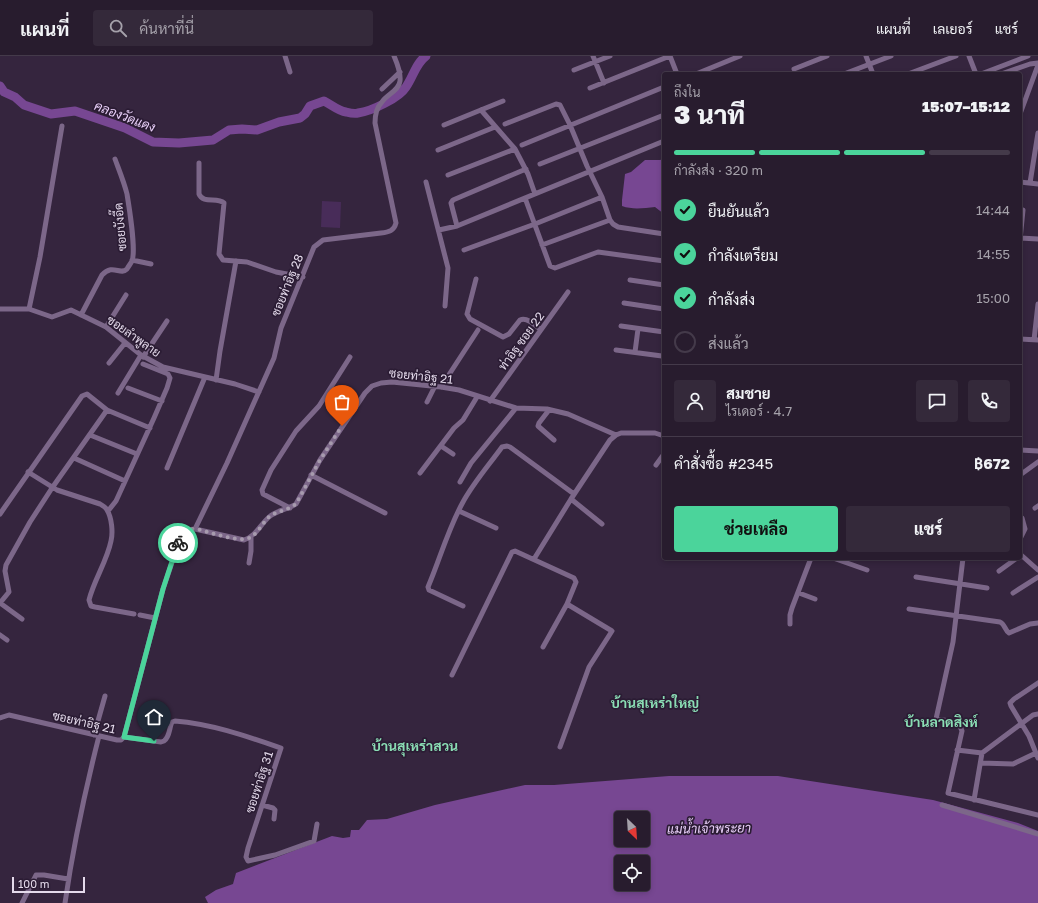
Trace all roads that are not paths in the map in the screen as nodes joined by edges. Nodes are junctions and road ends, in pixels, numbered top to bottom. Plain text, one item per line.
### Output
1 (285, 56) edge
2 (394, 56) edge
3 (593, 56) edge
4 (610, 56) edge
5 (670, 56) edge
6 (740, 56) edge
7 (827, 56) edge
8 (866, 56) edge
9 (891, 56) edge
10 (956, 56) edge
11 (969, 56) edge
12 (1028, 56) edge
13 (596, 62) junction
14 (869, 64) junction
15 (1038, 64) edge
16 (794, 69) dead end
17 (574, 70) dead end
18 (290, 72) dead end
19 (400, 72) junction
20 (676, 72) edge
21 (701, 72) edge
22 (849, 72) edge
23 (872, 72) edge
24 (913, 72) edge
25 (975, 72) edge
26 (986, 72) edge
27 (1007, 72) edge
28 (604, 83) junction
29 (590, 88) dead end
30 (662, 88) edge
31 (382, 89) dead end
32 (503, 101) dead end
33 (1022, 108) edge
34 (481, 110) junction
35 (662, 115) edge
36 (505, 124) dead end
37 (444, 125) dead end
38 (570, 125) junction
39 (62, 126) dead end
40 (495, 127) junction
41 (1038, 133) edge
42 (662, 142) edge
43 (522, 145) dead end
44 (515, 149) junction
45 (579, 149) junction
46 (438, 150) dead end
47 (1036, 152) edge
48 (115, 159) dead end
49 (199, 163) dead end
50 (540, 164) dead end
51 (526, 169) junction
52 (589, 171) junction
53 (448, 174) dead end
54 (426, 182) dead end
55 (1022, 182) edge
56 (1030, 183) junction
57 (1038, 184) edge
58 (535, 194) junction
59 (602, 197) junction
60 (525, 198) junction
61 (1023, 210) dead end
62 (610, 220) junction
63 (1022, 220) edge
64 (535, 224) junction
65 (457, 226) junction
66 (439, 230) junction
67 (662, 234) edge
68 (1022, 239) edge
69 (1038, 239) edge
70 (542, 245) junction
71 (464, 250) dead end
72 (132, 260) junction
73 (236, 261) junction
74 (662, 261) edge
75 (151, 264) dead end
76 (302, 277) junction
77 (476, 279) dead end
78 (630, 280) dead end
79 (662, 285) edge
80 (568, 292) dead end
81 (126, 295) dead end
82 (624, 303) dead end
83 (1038, 304) edge
84 (445, 306) dead end
85 (0, 309) edge
86 (29, 309) junction
87 (662, 309) edge
88 (81, 315) junction
89 (167, 321) dead end
90 (621, 326) dead end
91 (106, 327) junction
92 (638, 329) junction
93 (478, 330) dead end
94 (541, 330) junction
95 (662, 332) edge
96 (1022, 339) edge
97 (1036, 340) edge
98 (125, 343) junction
99 (616, 350) dead end
100 (635, 352) junction
101 (142, 356) junction
102 (662, 356) dead end
103 (350, 357) dead end
104 (109, 363) dead end
105 (143, 364) dead end
106 (205, 377) junction
107 (216, 380) junction
108 (435, 386) junction
109 (441, 387) junction
110 (128, 388) dead end
111 (259, 392) junction
112 (118, 393) dead end
113 (477, 396) junction
114 (162, 401) junction
115 (490, 401) junction
116 (427, 402) dead end
117 (516, 408) junction
118 (107, 410) junction
119 (550, 410) junction
120 (150, 428) junction
121 (90, 435) junction
122 (616, 435) junction
123 (662, 435) edge
124 (554, 440) dead end
125 (441, 446) junction
126 (1022, 450) edge
127 (1038, 451) edge
128 (137, 454) junction
129 (453, 454) dead end
130 (662, 457) edge
131 (74, 458) junction
132 (1038, 462) edge
133 (656, 465) dead end
134 (167, 468) dead end
135 (28, 472) junction
136 (420, 473) dead end
137 (1022, 474) edge
138 (311, 476) junction
139 (125, 481) junction
140 (460, 482) dead end
141 (52, 488) junction
142 (573, 497) junction
143 (290, 508) junction
144 (108, 511) junction
145 (459, 511) junction
146 (385, 513) dead end
147 (0, 514) edge
148 (1022, 518) dead end
149 (602, 524) dead end
150 (496, 528) dead end
151 (195, 529) junction
152 (1022, 535) edge
153 (251, 538) junction
154 (1022, 557) edge
155 (534, 559) junction
156 (810, 560) edge
157 (839, 560) edge
158 (963, 560) edge
159 (1014, 560) edge
160 (249, 564) dead end
161 (0, 570) edge
162 (867, 570) dead end
163 (1038, 570) edge
164 (999, 571) dead end
165 (5, 575) junction
166 (916, 577) dead end
167 (1038, 577) edge
168 (960, 585) junction
169 (987, 588) dead end
170 (798, 593) junction
171 (1013, 593) dead end
172 (815, 599) dead end
173 (0, 603) edge
174 (567, 604) junction
175 (463, 606) dead end
176 (909, 609) dead end
177 (134, 614) dead end
178 (140, 616) dead end
179 (957, 617) junction
180 (156, 618) junction
181 (22, 619) dead end
182 (1038, 623) edge
183 (790, 624) dead end
184 (0, 635) edge
185 (7, 640) dead end
186 (543, 647) dead end
187 (452, 675) dead end
188 (1038, 683) edge
189 (105, 696) dead end
190 (1038, 714) edge
191 (0, 718) edge
192 (1022, 724) junction
193 (96, 736) junction
194 (124, 737) junction
195 (560, 747) dead end
196 (957, 750) junction
197 (982, 753) junction
198 (1037, 755) edge
199 (981, 763) junction
200 (974, 800) junction
201 (262, 805) junction
202 (942, 805) dead end
203 (1038, 815) edge
204 (274, 819) dead end
205 (317, 824) dead end
206 (1038, 834) edge
207 (68, 879) junction
208 (22, 903) edge
209 (65, 903) edge

1 - 18 street
2 - 19 street
3 - 13 street
4 - 13 street
5 - 20 street
5 - 28 street
6 - 21 street
7 - 16 street
8 - 14 street
9 - 14 street
10 - 24 street
11 - 25 street
12 - 26 street
13 - 17 street
13 - 28 street
14 - 22 street
14 - 23 street
15 - 27 street
15 - 33 street
19 - 31 street
19 - 76 street, ซอยท่าอิฐ 28
28 - 29 street
30 - 38 street
32 - 34 street
34 - 37 street
34 - 40 street
35 - 45 street
36 - 38 street
38 - 43 street
38 - 45 street
39 - 86 street
40 - 44 street
40 - 46 street
41 - 47 street
42 - 52 street
44 - 51 street
44 - 53 street
45 - 50 street
45 - 52 street
47 - 56 street
48 - 72 street, ซอยบังอี๊ด
49 - 73 street
51 - 58 street
51 - 65 street
52 - 58 street
52 - 59 street
54 - 66 street
55 - 56 street
56 - 57 street
58 - 60 street
59 - 62 street
59 - 64 street
60 - 64 street
60 - 65 street
61 - 63 street
62 - 67 street
62 - 70 street
64 - 70 street
64 - 71 street
65 - 66 street
66 - 84 street
68 - 69 street
70 - 74 street
72 - 75 street
72 - 88 street, ซอยบังอี๊ด
73 - 76 street
73 - 107 street
76 - 111 street, ซอยท่าอิฐ 28
77 - 94 street
78 - 79 street
80 - 94 street, ท่าอิฐ ซอย 22
81 - 91 street
82 - 87 street
83 - 97 street
85 - 86 street, ซอยลำพูลาย
86 - 88 street, ซอยลำพูลาย
88 - 91 street, ซอยลำพูลาย
89 - 101 street
90 - 92 street
91 - 98 street, ซอยลำพูลาย
92 - 95 street
92 - 100 street
93 - 109 street
94 - 115 street, ท่าอิฐ ซอย 22
96 - 97 street
98 - 101 street, ซอยลำพูลาย
98 - 104 street
99 - 100 street
100 - 102 street
101 - 106 street, ซอยลำพูลาย
101 - 112 street
103 - 143 street
105 - 114 street
106 - 107 street, ซอยลำพูลาย
106 - 134 street
107 - 111 street, ซอยลำพูลาย
108 - 109 street, ซอยท่าอิฐ 21
108 - 116 street
108 - 138 street, ซอยท่าอิฐ 21
109 - 113 street, ซอยท่าอิฐ 21
110 - 114 street
111 - 151 street, ซอยท่าอิฐ 28
113 - 115 street, ซอยท่าอิฐ 21
113 - 125 street
114 - 120 street
115 - 117 street, ซอยท่าอิฐ 21
117 - 119 street, ซอยท่าอิฐ 21
117 - 140 street
118 - 120 street
118 - 121 street
118 - 135 street
119 - 122 street, ซอยท่าอิฐ 21
119 - 124 street
120 - 128 street
121 - 128 street
121 - 131 street
122 - 123 street, ซอยท่าอิฐ 21
122 - 142 street
125 - 129 street
125 - 136 street
126 - 127 street
128 - 139 street
130 - 133 street
131 - 139 street
131 - 141 street
132 - 137 street
135 - 141 street
135 - 147 street
138 - 143 street, ซอยท่าอิฐ 21
138 - 146 street
139 - 144 street
141 - 144 street
141 - 165 street
142 - 145 street
142 - 149 street
142 - 155 street
143 - 153 street, ซอยท่าอิฐ 21
144 - 177 street
145 - 150 street
145 - 175 street
148 - 152 street
151 - 153 street
151 - 180 street, ซอยท่าอิฐ 21
153 - 160 street
154 - 163 street
155 - 174 street
155 - 187 street
156 - 170 street
157 - 162 street
158 - 168 street
159 - 164 street
161 - 165 street
165 - 173 street
166 - 168 street
167 - 171 street
168 - 169 street
168 - 179 street
170 - 172 street
170 - 183 street
173 - 181 street
174 - 186 street
174 - 195 street
176 - 179 street
178 - 180 street
179 - 182 street
179 - 196 street
180 - 194 street, ซอยท่าอิฐ 21
184 - 185 street
188 - 192 street
189 - 193 street
190 - 192 street
191 - 193 street, ซอยท่าอิฐ 21
192 - 197 street
192 - 198 street
193 - 194 street, ซอยท่าอิฐ 21
193 - 207 street
194 - 201 street, ซอยท่าอิฐ 31
196 - 197 street
196 - 200 street
197 - 199 street
198 - 199 street
199 - 200 street
200 - 203 street
201 - 204 street
201 - 205 street, ซอยท่าอิฐ 31
202 - 206 street
207 - 208 street
207 - 209 street

